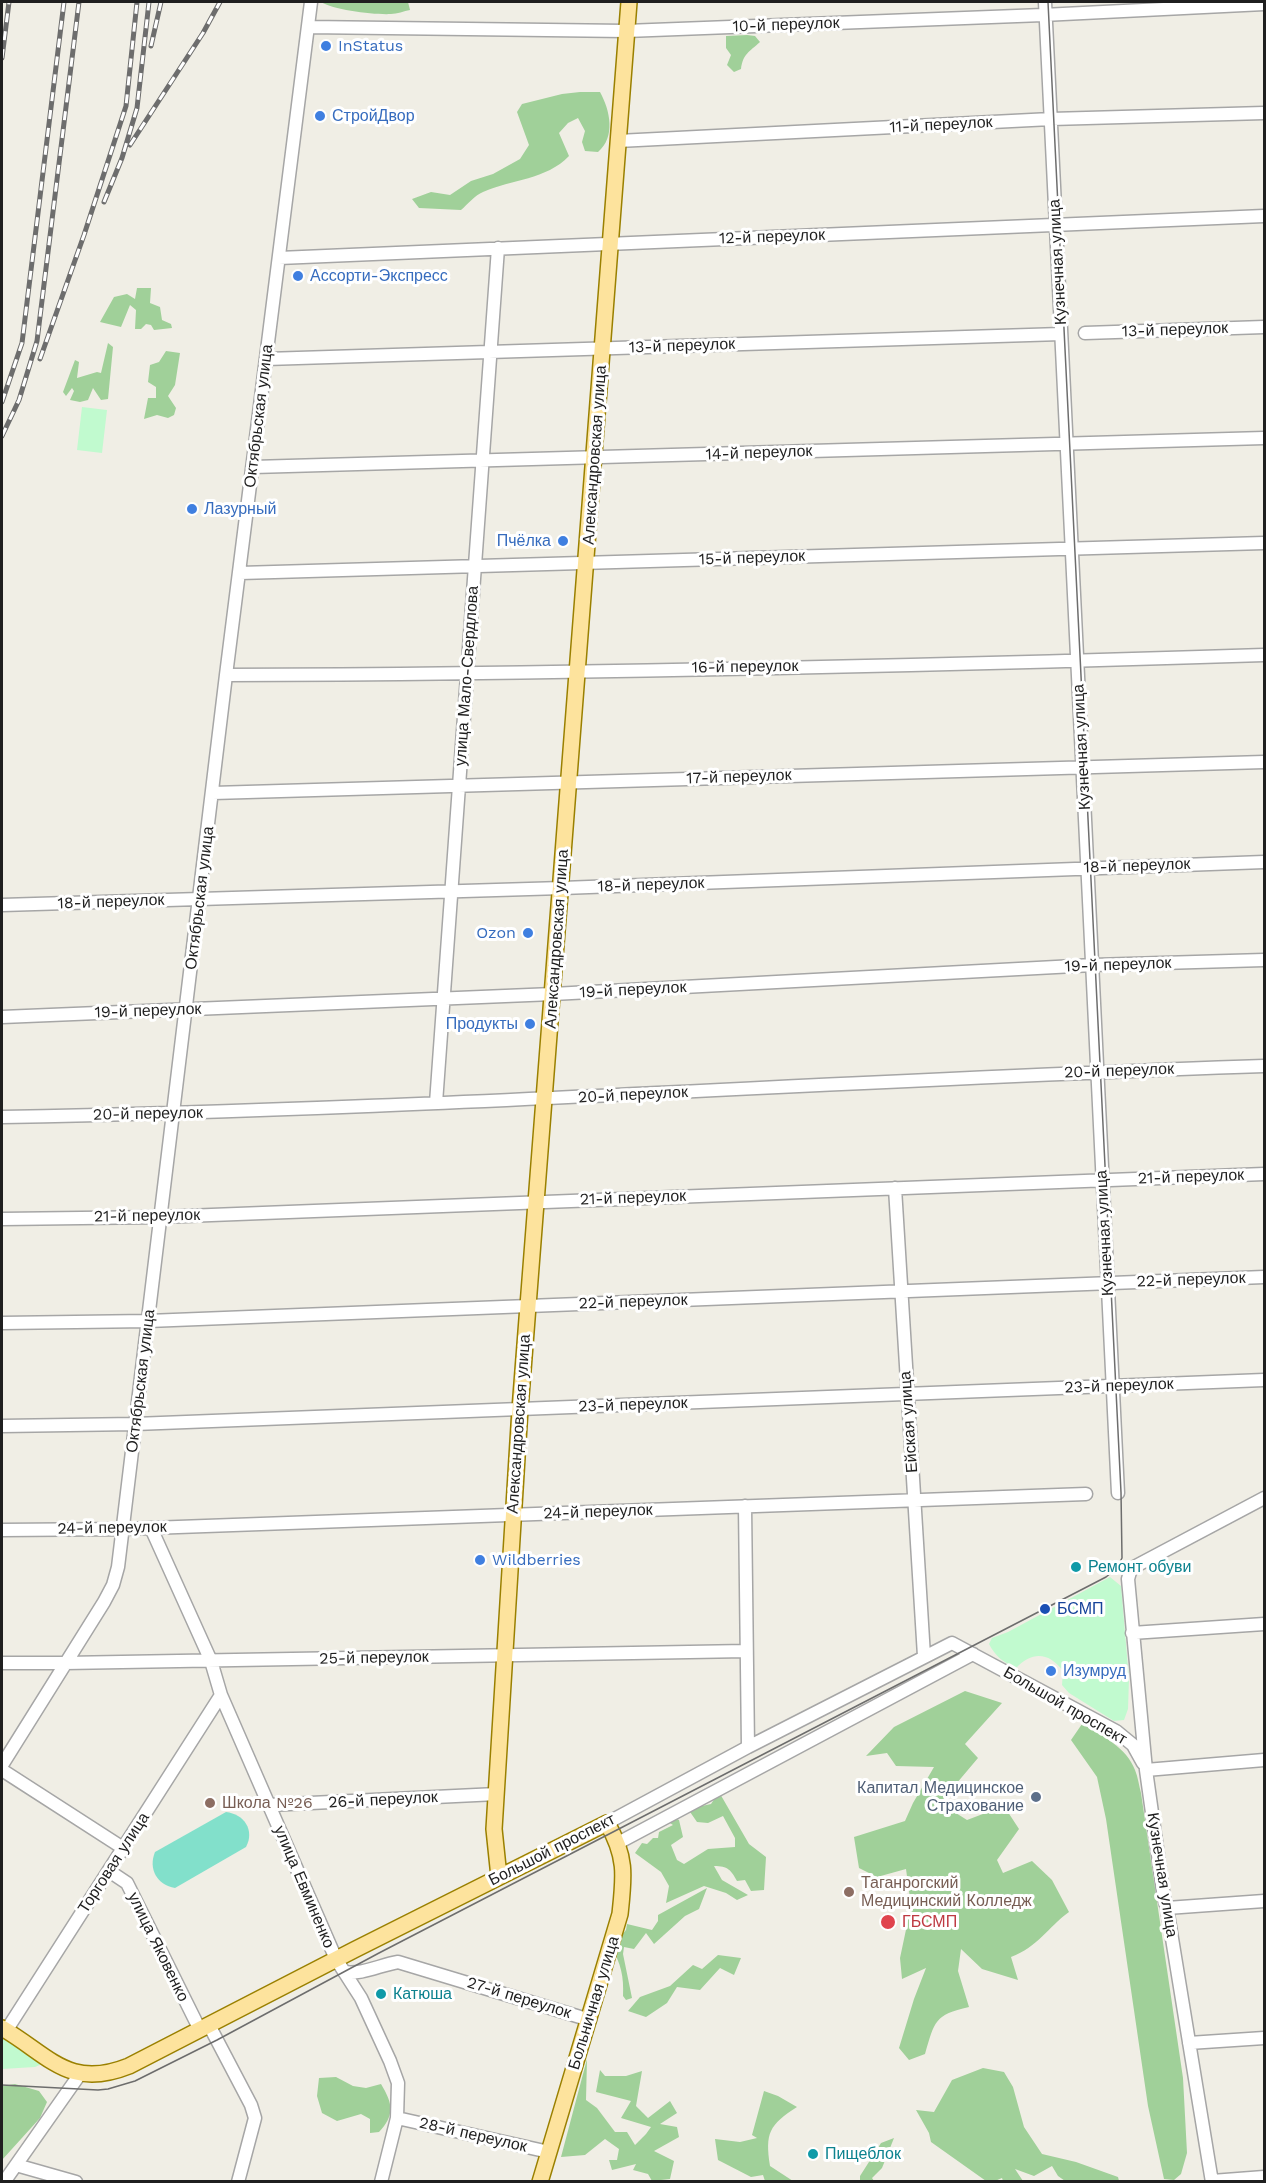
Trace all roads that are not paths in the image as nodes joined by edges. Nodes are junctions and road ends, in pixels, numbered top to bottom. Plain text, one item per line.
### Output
1 (311, 2) edge
2 (628, 2) edge
3 (1045, 2) edge
4 (1264, 4) edge
5 (1046, 15) junction
6 (308, 27) junction
7 (626, 31) junction
8 (1264, 113) edge
9 (1051, 119) junction
10 (618, 141) junction
11 (1264, 216) edge
12 (1056, 225) junction
13 (610, 244) junction
14 (498, 248) junction
15 (279, 258) junction
16 (1264, 327) edge
17 (1085, 333) dead end
18 (1062, 334) junction
19 (602, 348) junction
20 (491, 352) junction
21 (266, 359) junction
22 (1264, 438) edge
23 (1067, 444) junction
24 (595, 458) junction
25 (483, 461) junction
26 (253, 467) junction
27 (1264, 543) edge
28 (1072, 549) junction
29 (586, 563) junction
30 (475, 567) junction
31 (240, 573) junction
32 (1264, 655) edge
33 (1078, 661) junction
34 (578, 670) junction
35 (467, 674) junction
36 (226, 675) junction
37 (1264, 762) edge
38 (1083, 767) junction
39 (570, 782) junction
40 (459, 786) junction
41 (213, 793) junction
42 (1264, 862) edge
43 (1088, 867) junction
44 (562, 888) junction
45 (452, 892) junction
46 (200, 899) junction
47 (2, 905) edge
48 (1264, 960) edge
49 (1093, 965) junction
50 (553, 994) junction
51 (444, 999) junction
52 (186, 1009) junction
53 (2, 1017) edge
54 (1264, 1066) edge
55 (1098, 1072) junction
56 (545, 1099) junction
57 (436, 1103) junction
58 (173, 1114) junction
59 (2, 1117) edge
60 (1264, 1174) edge
61 (1102, 1180) junction
62 (895, 1188) junction
63 (536, 1202) junction
64 (160, 1217) junction
65 (2, 1219) edge
66 (1264, 1277) edge
67 (1108, 1284) junction
68 (901, 1292) junction
69 (528, 1306) junction
70 (148, 1321) junction
71 (2, 1323) edge
72 (1264, 1380) edge
73 (1113, 1386) junction
74 (908, 1394) junction
75 (520, 1409) junction
76 (135, 1424) junction
77 (2, 1426) edge
78 (1118, 1493) dead end
79 (1086, 1494) dead end
80 (1264, 1497) edge
81 (914, 1500) junction
82 (745, 1506) junction
83 (513, 1515) junction
84 (151, 1528) junction
85 (123, 1529) junction
86 (2, 1530) edge
87 (1264, 1624) edge
88 (1132, 1633) junction
89 (746, 1651) junction
90 (973, 1654) junction
91 (505, 1655) junction
92 (924, 1656) junction
93 (211, 1661) junction
94 (2, 1663) edge
95 (65, 1663) junction
96 (221, 1695) junction
97 (1142, 1714) junction
98 (1116, 1731) junction
99 (748, 1747) junction
100 (1264, 1760) edge
101 (2, 1764) edge
102 (2, 1770) edge
103 (1146, 1770) junction
104 (496, 1794) junction
105 (269, 1805) junction
106 (607, 1823) junction
107 (618, 1843) junction
108 (123, 1848) junction
109 (109, 1871) junction
110 (499, 1877) junction
111 (1264, 1901) edge
112 (1167, 1908) junction
113 (340, 1966) junction
114 (590, 2020) junction
115 (204, 2027) junction
116 (4, 2030) edge
117 (1264, 2038) edge
118 (1189, 2043) junction
119 (80, 2074) junction
120 (397, 2118) junction
121 (549, 2152) junction
122 (16, 2165) junction
123 (1264, 2178) edge
124 (4, 2181) edge
125 (76, 2181) edge
126 (238, 2181) edge
127 (381, 2181) edge
128 (540, 2181) edge
129 (1212, 2181) edge

1 - 6 street, Октябрьская улица
2 - 7 main road, Александровская улица
3 - 5 street, Кузнечная улица
4 - 5 street, 10-й переулок
5 - 7 street, 10-й переулок
5 - 9 street, Кузнечная улица
6 - 7 street, 10-й переулок
6 - 15 street, Октябрьская улица
7 - 10 main road, Александровская улица
8 - 9 street, 11-й переулок
9 - 10 street, 11-й переулок
9 - 12 street, Кузнечная улица
10 - 13 main road, Александровская улица
11 - 12 street, 12-й переулок
12 - 13 street, 12-й переулок
12 - 18 street, Кузнечная улица
13 - 14 street, 12-й переулок
13 - 19 main road, Александровская улица
14 - 15 street, 12-й переулок
14 - 20 street, улица Мало-Свердлова
15 - 21 street, Октябрьская улица
16 - 17 street, 13-й переулок
18 - 19 street, 13-й переулок
18 - 23 street, Кузнечная улица
19 - 20 street, 13-й переулок
19 - 24 main road, Александровская улица
20 - 21 street, 13-й переулок
20 - 25 street, улица Мало-Свердлова
21 - 26 street, Октябрьская улица
22 - 23 street, 14-й переулок
23 - 24 street, 14-й переулок
23 - 28 street, Кузнечная улица
24 - 25 street, 14-й переулок
24 - 29 main road, Александровская улица
25 - 26 street, 14-й переулок
25 - 30 street, улица Мало-Свердлова
26 - 31 street, Октябрьская улица
27 - 28 street, 15-й переулок
28 - 29 street, 15-й переулок
28 - 33 street, Кузнечная улица
29 - 30 street, 15-й переулок
29 - 34 main road, Александровская улица
30 - 31 street, 15-й переулок
30 - 35 street, улица Мало-Свердлова
31 - 36 street, Октябрьская улица
32 - 33 street, 16-й переулок
33 - 34 street, 16-й переулок
33 - 38 street, Кузнечная улица
34 - 35 street, 16-й переулок
34 - 39 main road, Александровская улица
35 - 36 street, 16-й переулок
35 - 40 street, улица Мало-Свердлова
36 - 41 street, Октябрьская улица
37 - 38 street, 17-й переулок
38 - 39 street, 17-й переулок
38 - 43 street, Кузнечная улица
39 - 40 street, 17-й переулок
39 - 44 main road, Александровская улица
40 - 41 street, 17-й переулок
40 - 45 street, улица Мало-Свердлова
41 - 46 street, Октябрьская улица
42 - 43 street, 18-й переулок
43 - 44 street, 18-й переулок
43 - 49 street, Кузнечная улица
44 - 45 street, 18-й переулок
44 - 50 main road, Александровская улица
45 - 46 street, 18-й переулок
45 - 51 street, улица Мало-Свердлова
46 - 47 street, 18-й переулок
46 - 52 street, Октябрьская улица
48 - 49 street, 19-й переулок
49 - 50 street, 19-й переулок
49 - 55 street, Кузнечная улица
50 - 51 street, 19-й переулок
50 - 56 main road, Александровская улица
51 - 52 street, 19-й переулок
51 - 57 street, улица Мало-Свердлова
52 - 53 street, 19-й переулок
52 - 58 street, Октябрьская улица
54 - 55 street, 20-й переулок
55 - 56 street, 20-й переулок
55 - 61 street, Кузнечная улица
56 - 57 street, 20-й переулок
56 - 63 main road, Александровская улица
57 - 58 street, 20-й переулок
58 - 59 street, 20-й переулок
58 - 64 street, Октябрьская улица
60 - 61 street, 21-й переулок
61 - 62 street, 21-й переулок
61 - 67 street, Кузнечная улица
62 - 63 street, 21-й переулок
62 - 68 street, Ейская улица
63 - 64 street, 21-й переулок
63 - 69 main road, Александровская улица
64 - 65 street, 21-й переулок
64 - 70 street, Октябрьская улица
66 - 67 street, 22-й переулок
67 - 68 street, 22-й переулок
67 - 73 street, Кузнечная улица
68 - 69 street, 22-й переулок
68 - 74 street, Ейская улица
69 - 70 street, 22-й переулок
69 - 75 main road, Александровская улица
70 - 71 street, 22-й переулок
70 - 76 street, Октябрьская улица
72 - 73 street, 23-й переулок
73 - 74 street, 23-й переулок
73 - 78 street, Кузнечная улица
74 - 75 street, 23-й переулок
74 - 81 street, Ейская улица
75 - 76 street, 23-й переулок
75 - 83 main road, Александровская улица
76 - 77 street, 23-й переулок
76 - 85 street, Октябрьская улица
79 - 81 street, 24-й переулок
80 - 88 street, Кузнечная улица
81 - 82 street, 24-й переулок
81 - 92 street, Ейская улица
82 - 83 street, 24-й переулок
82 - 89 street
83 - 84 street, 24-й переулок
83 - 91 main road, Александровская улица
84 - 85 street, 24-й переулок
84 - 93 street, улица Евминенко
85 - 86 street, 24-й переулок
85 - 95 street, Октябрьская улица
87 - 88 street
88 - 97 street, Кузнечная улица
89 - 91 street, 25-й переулок
89 - 99 street
90 - 92 street, Большой проспект
90 - 98 street, Большой проспект
90 - 107 street, Большой проспект
91 - 93 street, 25-й переулок
91 - 104 main road, Александровская улица
92 - 99 street, Большой проспект
93 - 95 street, 25-й переулок
93 - 96 street, улица Евминенко
94 - 95 street, 25-й переулок
95 - 101 street, Октябрьская улица
96 - 105 street, улица Евминенко
96 - 108 street, Торговая улица
97 - 98 street
97 - 103 street, Кузнечная улица
98 - 103 street, Большой проспект
99 - 106 street, Большой проспект
100 - 103 street
102 - 108 street
103 - 112 street, Кузнечная улица
104 - 105 street, 26-й переулок
104 - 110 main road, Александровская улица
105 - 113 street, улица Евминенко
106 - 107 main road, Больничная улица
106 - 110 main road, Большой проспект
107 - 114 main road, Больничная улица
108 - 109 street, Торговая улица
109 - 115 street, улица Яковенко
109 - 116 street, Торговая улица
110 - 113 main road, Большой проспект
111 - 112 street
112 - 118 street, Кузнечная улица
113 - 114 street, 27-й переулок
113 - 115 main road, Большой проспект
113 - 120 street, улица Евминенко
114 - 121 main road, Больничная улица
115 - 119 main road, Большой проспект
115 - 126 street, улица Яковенко
116 - 119 main road
117 - 118 street
118 - 129 street, Кузнечная улица
119 - 122 street
120 - 121 street, 28-й переулок
120 - 127 street, улица Евминенко
121 - 128 main road, Больничная улица
122 - 124 street
122 - 125 street
123 - 129 street

